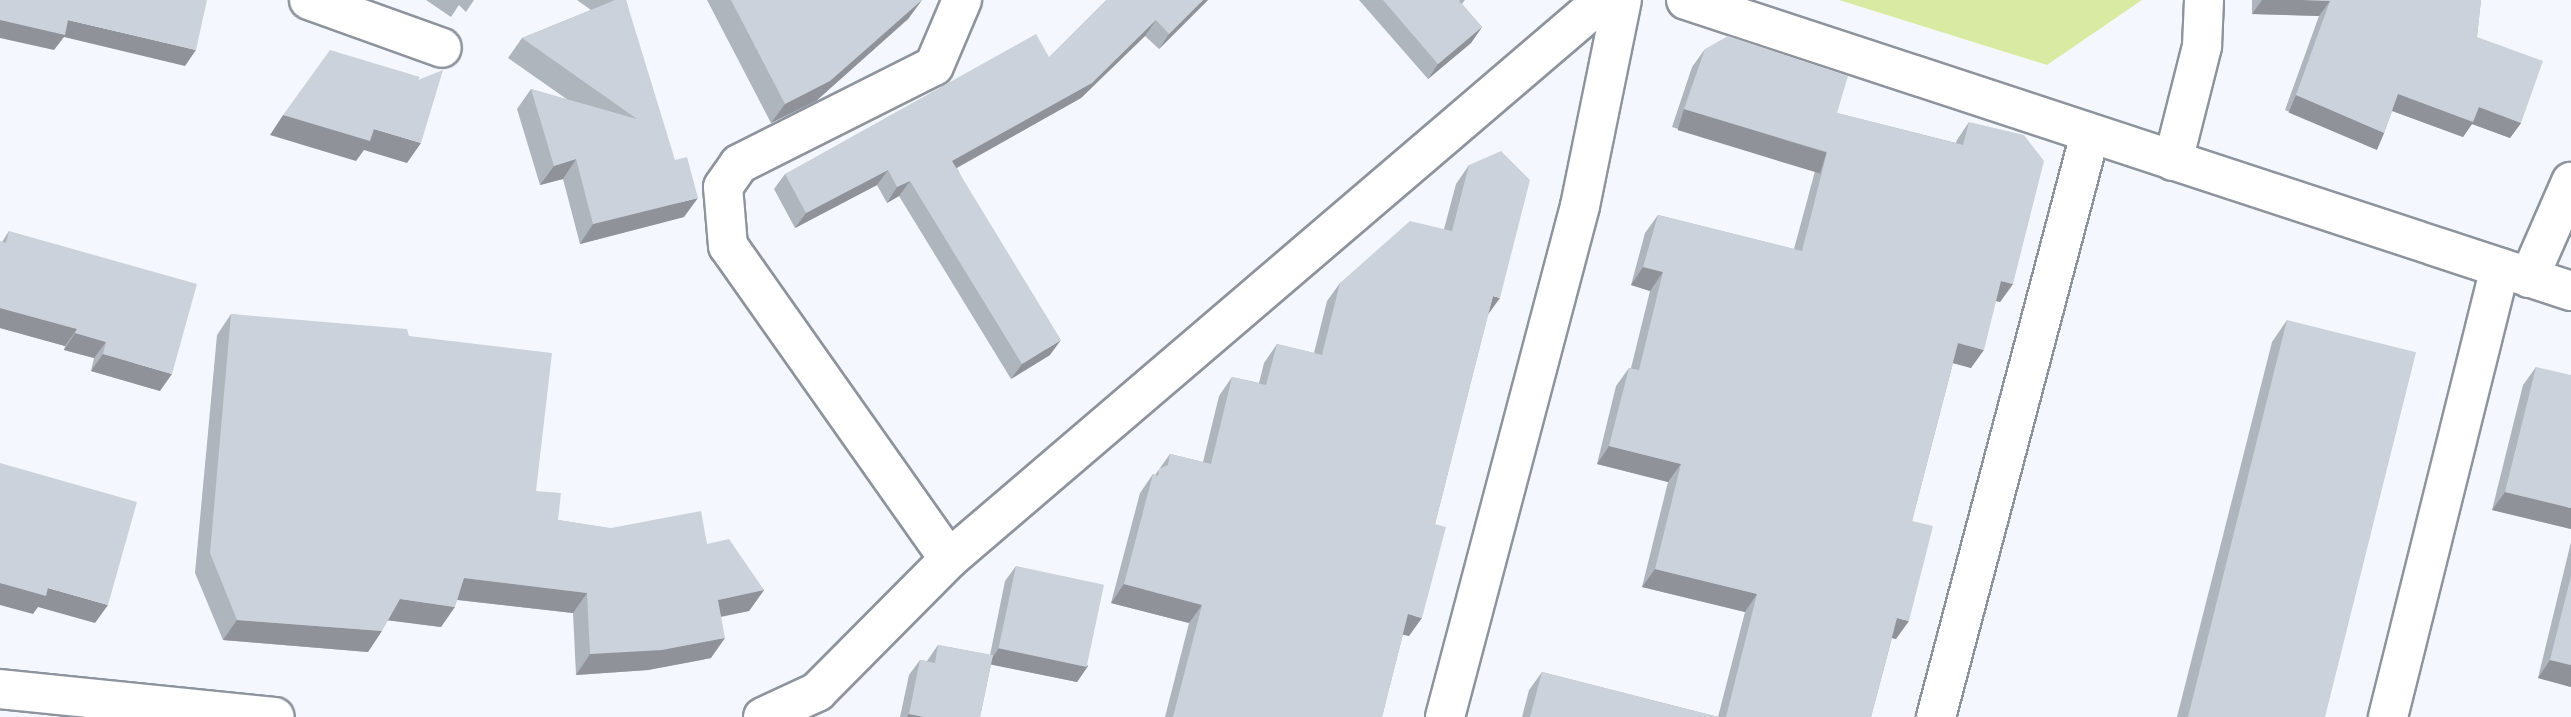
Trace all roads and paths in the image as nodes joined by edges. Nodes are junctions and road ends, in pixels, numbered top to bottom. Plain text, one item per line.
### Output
1 (309, 0) edge
2 (962, 0) edge
3 (1604, 0) edge
4 (1622, 0) edge
5 (1686, 0) edge
6 (2204, 0) edge
7 (442, 48) dead end
8 (2090, 134) junction
9 (2173, 161) junction
10 (2571, 182) edge
11 (2515, 273) junction
12 (2571, 291) edge
13 (949, 559) junction
14 (0, 689) edge
15 (275, 717) edge
16 (763, 717) edge
17 (1445, 717) edge
18 (1936, 717) edge
19 (2388, 717) edge

1 - 7 street
2 - 13 street
3 - 13 street
4 - 17 street
5 - 8 street
6 - 9 street
8 - 9 street
8 - 18 street
9 - 11 street
10 - 11 street
11 - 12 street
11 - 19 street
13 - 16 street
14 - 15 street

